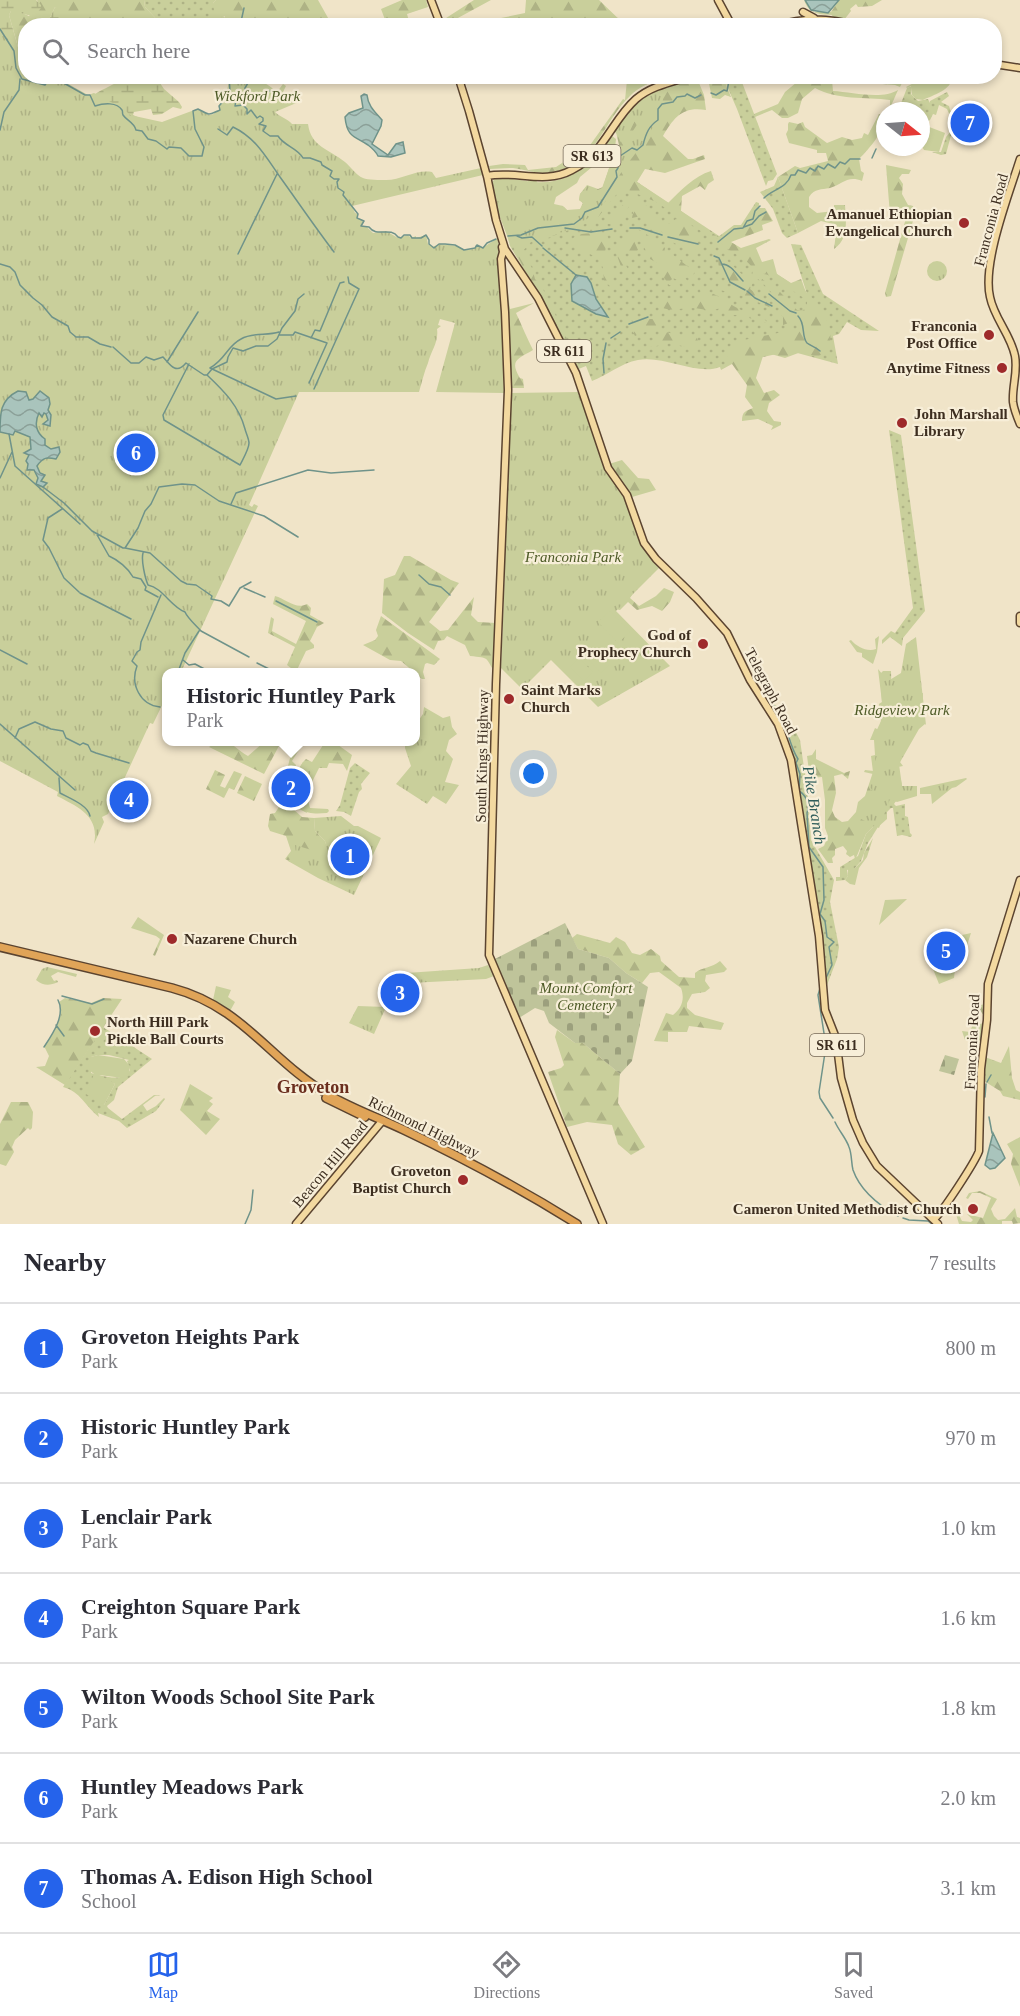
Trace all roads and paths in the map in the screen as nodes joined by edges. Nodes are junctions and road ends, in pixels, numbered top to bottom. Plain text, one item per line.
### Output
1 (431, 0) edge
2 (716, 0) edge
3 (803, 12) dead end
4 (438, 18) edge
5 (724, 18) edge
6 (727, 18) edge
7 (814, 18) edge
8 (1002, 67) edge
9 (1020, 70) edge
10 (461, 84) edge
11 (657, 84) edge
12 (665, 84) edge
13 (621, 111) junction
14 (610, 132) junction
15 (1020, 159) edge
16 (486, 175) junction
17 (494, 175) junction
18 (506, 251) junction
19 (1020, 424) edge
20 (1020, 616) edge
21 (1020, 623) edge
22 (1020, 880) edge
23 (0, 950) edge
24 (297, 1066) dead end
25 (300, 1076) junction
26 (382, 1122) junction
27 (941, 1209) junction
28 (935, 1218) edge
29 (296, 1224) edge
30 (569, 1224) edge
31 (577, 1224) edge
32 (603, 1224) edge
33 (943, 1224) edge

1 - 4 main road
2 - 5 main road
2 - 6 main road
3 - 7 main road
8 - 9 main road
10 - 16 main road, Telegraph Road / SR 611
11 - 13 main road, SR 613
12 - 14 main road, SR 613
13 - 14 main road
13 - 16 main road, SR 613
14 - 17 main road, SR 613
15 - 19 main road, Franconia Road
16 - 17 main road, SR 613
16 - 18 main road, Telegraph Road / SR 611
16 - 18 main road, Telegraph Road / SR 611
17 - 18 main road
18 - 28 main road, Telegraph Road / SR 611
18 - 32 main road, South Kings Highway
20 - 21 main road
22 - 27 main road, Franconia Road
23 - 25 highway, Richmond Highway
23 - 26 highway, Richmond Highway
24 - 25 highway
25 - 26 highway, Richmond Highway
26 - 29 main road, Beacon Hill Road
26 - 30 highway, Richmond Highway
26 - 31 highway, Richmond Highway
27 - 28 main road, Franconia Road
27 - 33 main road
28 - 33 main road, Telegraph Road / SR 611

